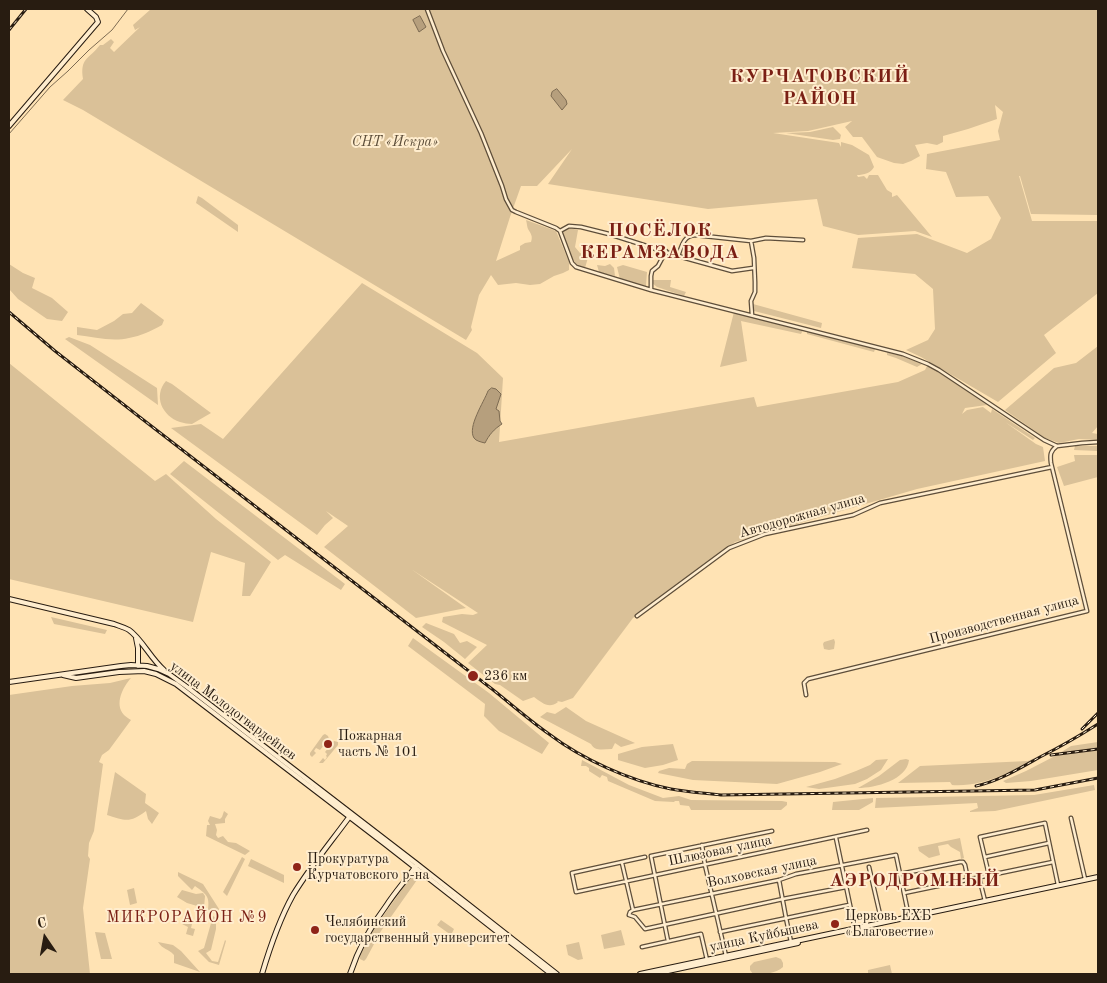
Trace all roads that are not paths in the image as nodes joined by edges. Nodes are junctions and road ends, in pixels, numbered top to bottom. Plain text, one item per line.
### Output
1 (88, 9) edge
2 (427, 9) edge
3 (9, 126) edge
4 (560, 231) junction
5 (804, 240) dead end
6 (751, 241) junction
7 (666, 251) junction
8 (678, 256) junction
9 (753, 268) junction
10 (651, 290) junction
11 (752, 315) junction
12 (1098, 442) edge
13 (1057, 446) junction
14 (1052, 467) junction
15 (9, 599) edge
16 (637, 616) dead end
17 (136, 636) junction
18 (138, 666) junction
19 (139, 671) junction
20 (169, 674) junction
21 (61, 675) junction
22 (9, 682) edge
23 (806, 695) dead end
24 (257, 744) junction
25 (350, 815) junction
26 (1071, 818) dead end
27 (868, 830) dead end
28 (772, 831) dead end
29 (836, 838) junction
30 (1049, 843) junction
31 (702, 845) junction
32 (645, 857) dead end
33 (985, 857) junction
34 (622, 862) junction
35 (1053, 862) junction
36 (705, 865) junction
37 (416, 866) junction
38 (841, 866) junction
39 (869, 867) dead end
40 (900, 874) junction
41 (656, 875) junction
42 (989, 875) junction
43 (979, 877) junction
44 (1098, 878) edge
45 (779, 880) junction
46 (968, 880) junction
47 (1085, 880) junction
48 (627, 882) junction
49 (1058, 886) junction
50 (846, 887) junction
51 (712, 893) junction
52 (904, 893) junction
53 (783, 899) junction
54 (985, 902) junction
55 (661, 904) junction
56 (850, 905) junction
57 (633, 910) junction
58 (716, 913) junction
59 (786, 918) junction
60 (909, 918) junction
61 (665, 924) junction
62 (882, 924) junction
63 (855, 930) junction
64 (498, 931) junction
65 (720, 932) junction
66 (668, 941) junction
67 (792, 943) junction
68 (642, 947) dead end
69 (726, 957) junction
70 (707, 960) junction
71 (660, 971) junction
72 (262, 974) edge
73 (350, 974) edge
74 (551, 974) edge
75 (557, 974) edge
76 (640, 974) edge
77 (654, 974) edge

1 - 3 main road
2 - 4 street
4 - 7 street
4 - 10 street
5 - 6 street
6 - 8 street
6 - 9 street
7 - 8 street
7 - 10 street
8 - 9 street
9 - 11 street
10 - 11 street
11 - 13 street
12 - 13 street
13 - 14 street, Производственная улица
14 - 16 street, Автодорожная улица
14 - 23 street, Производственная улица
15 - 17 main road
17 - 18 main road
17 - 20 main road
18 - 19 main road
18 - 20 main road, улица Молодогвардейцев
18 - 21 main road, улица Молодогвардейцев
19 - 21 main road, улица Молодогвардейцев
19 - 24 main road, улица Молодогвардейцев
20 - 24 main road, улица Молодогвардейцев
21 - 22 main road
24 - 25 main road, улица Молодогвардейцев
25 - 37 main road, улица Молодогвардейцев
25 - 72 main road
26 - 47 street
27 - 29 street, Шлюзовая улица
28 - 31 street
29 - 36 street, Шлюзовая улица
29 - 38 street
30 - 33 street
30 - 33 street
30 - 35 street
31 - 36 street
31 - 41 street
32 - 34 street
33 - 42 street
34 - 48 street
34 - 48 street, Шлюзовая улица
35 - 42 street
35 - 49 street
36 - 41 street, Шлюзовая улица
36 - 51 street
37 - 64 main road, улица Молодогвардейцев
37 - 73 main road
38 - 40 street, Волховская улица
38 - 45 street, Волховская улица
38 - 50 street
39 - 62 street
40 - 46 street
40 - 52 street
41 - 48 street, Шлюзовая улица
41 - 55 street
42 - 43 street
43 - 46 street
43 - 54 street
44 - 47 main road, улица Куйбышева
44 - 49 main road, улица Куйбышева
45 - 51 street, Волховская улица
45 - 53 street
46 - 52 street
47 - 49 main road, улица Куйбышева
48 - 57 street
49 - 54 main road, улица Куйбышева
50 - 53 street
50 - 56 street
51 - 55 street, Волховская улица
51 - 58 street
52 - 60 street
53 - 58 street
53 - 59 street
54 - 60 main road, улица Куйбышева
55 - 57 street, Волховская улица
55 - 61 street
56 - 59 street
56 - 63 street
57 - 61 street
58 - 61 street
58 - 65 street
59 - 65 street
59 - 67 street
60 - 62 main road, улица Куйбышева
61 - 66 street
62 - 63 main road, улица Куйбышева
63 - 67 main road, улица Куйбышева
64 - 74 main road, улица Молодогвардейцев
64 - 75 main road, улица Молодогвардейцев
65 - 69 street
66 - 68 street
66 - 70 street
67 - 69 main road, улица Куйбышева
69 - 70 main road, улица Куйбышева
69 - 71 main road, улица Куйбышева
70 - 71 main road, улица Куйбышева
71 - 76 main road, улица Куйбышева
71 - 77 main road, улица Куйбышева

